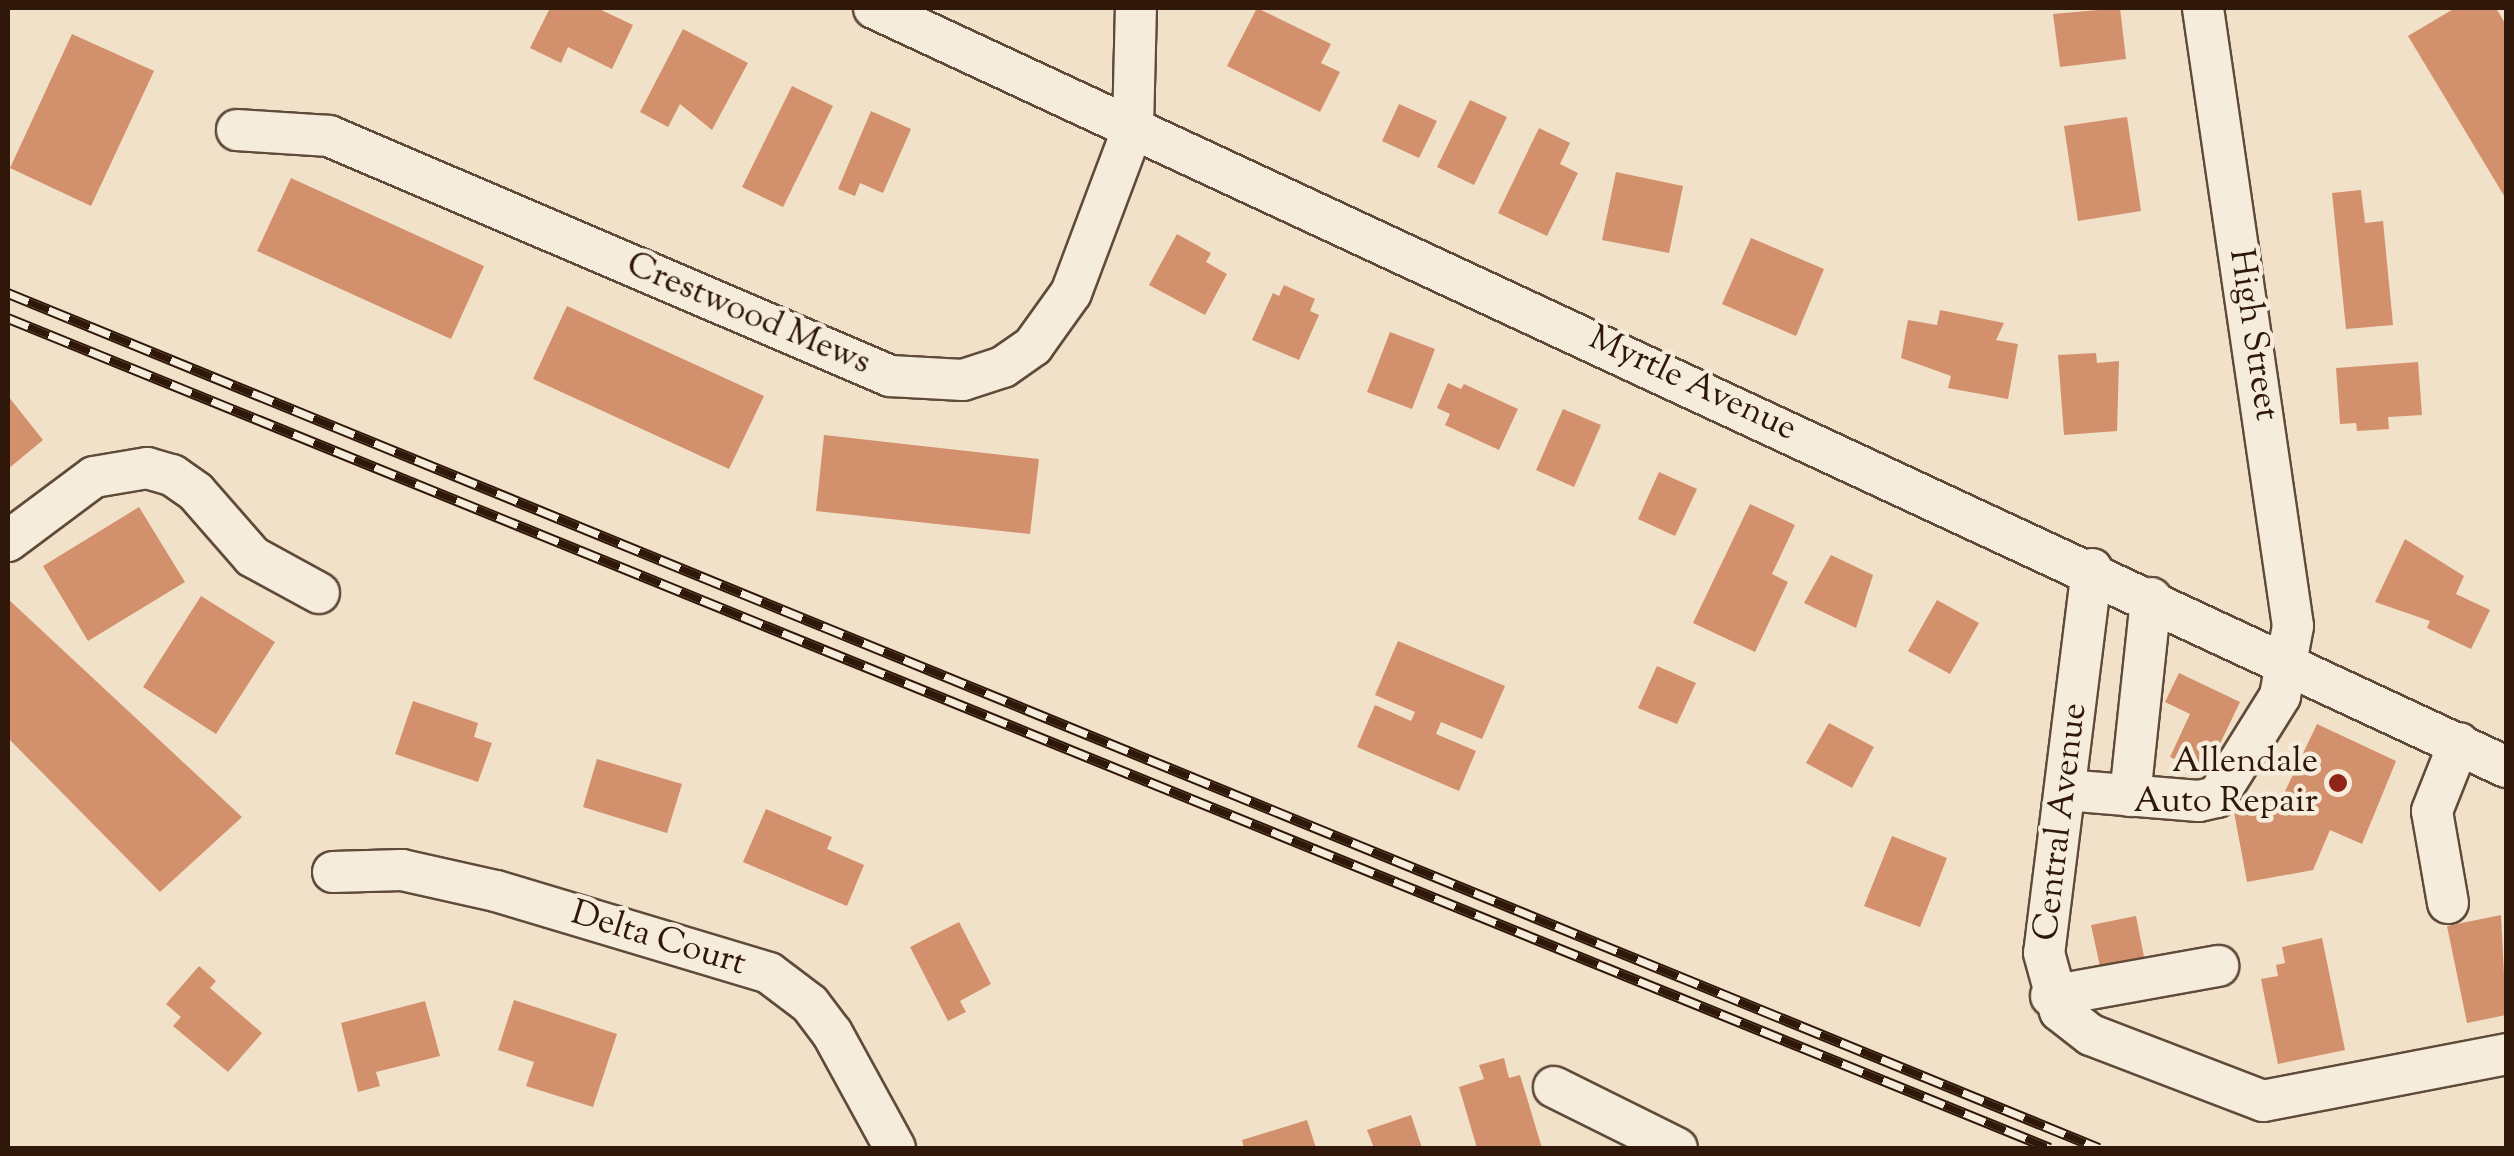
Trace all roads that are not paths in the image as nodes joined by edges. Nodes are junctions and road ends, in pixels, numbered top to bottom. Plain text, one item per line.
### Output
1 (874, 8) edge
2 (1136, 8) edge
3 (2203, 8) edge
4 (1133, 128) junction
5 (237, 130) dead end
6 (8, 541) edge
7 (2092, 569) junction
8 (319, 593) dead end
9 (2151, 598) junction
10 (2287, 662) junction
11 (2458, 744) junction
12 (2506, 767) edge
13 (2066, 790) junction
14 (2130, 796) junction
15 (333, 872) dead end
16 (2448, 904) dead end
17 (2218, 966) dead end
18 (2051, 996) junction
19 (2506, 1054) edge
20 (1554, 1088) dead end
21 (895, 1148) edge
22 (1677, 1148) edge

1 - 4 street, Myrtle Avenue
2 - 4 street
3 - 10 street, High Street
4 - 5 street, Crestwood Mews
4 - 7 street, Myrtle Avenue
6 - 8 street
7 - 9 street, Myrtle Avenue
7 - 13 street, Central Avenue
9 - 10 street, Myrtle Avenue
9 - 14 street
10 - 11 street, Myrtle Avenue
10 - 14 street, High Street
11 - 12 street, Myrtle Avenue
11 - 16 street
13 - 14 street
13 - 18 street, Central Avenue
15 - 21 street, Delta Court
17 - 18 street
18 - 19 street
20 - 22 street

